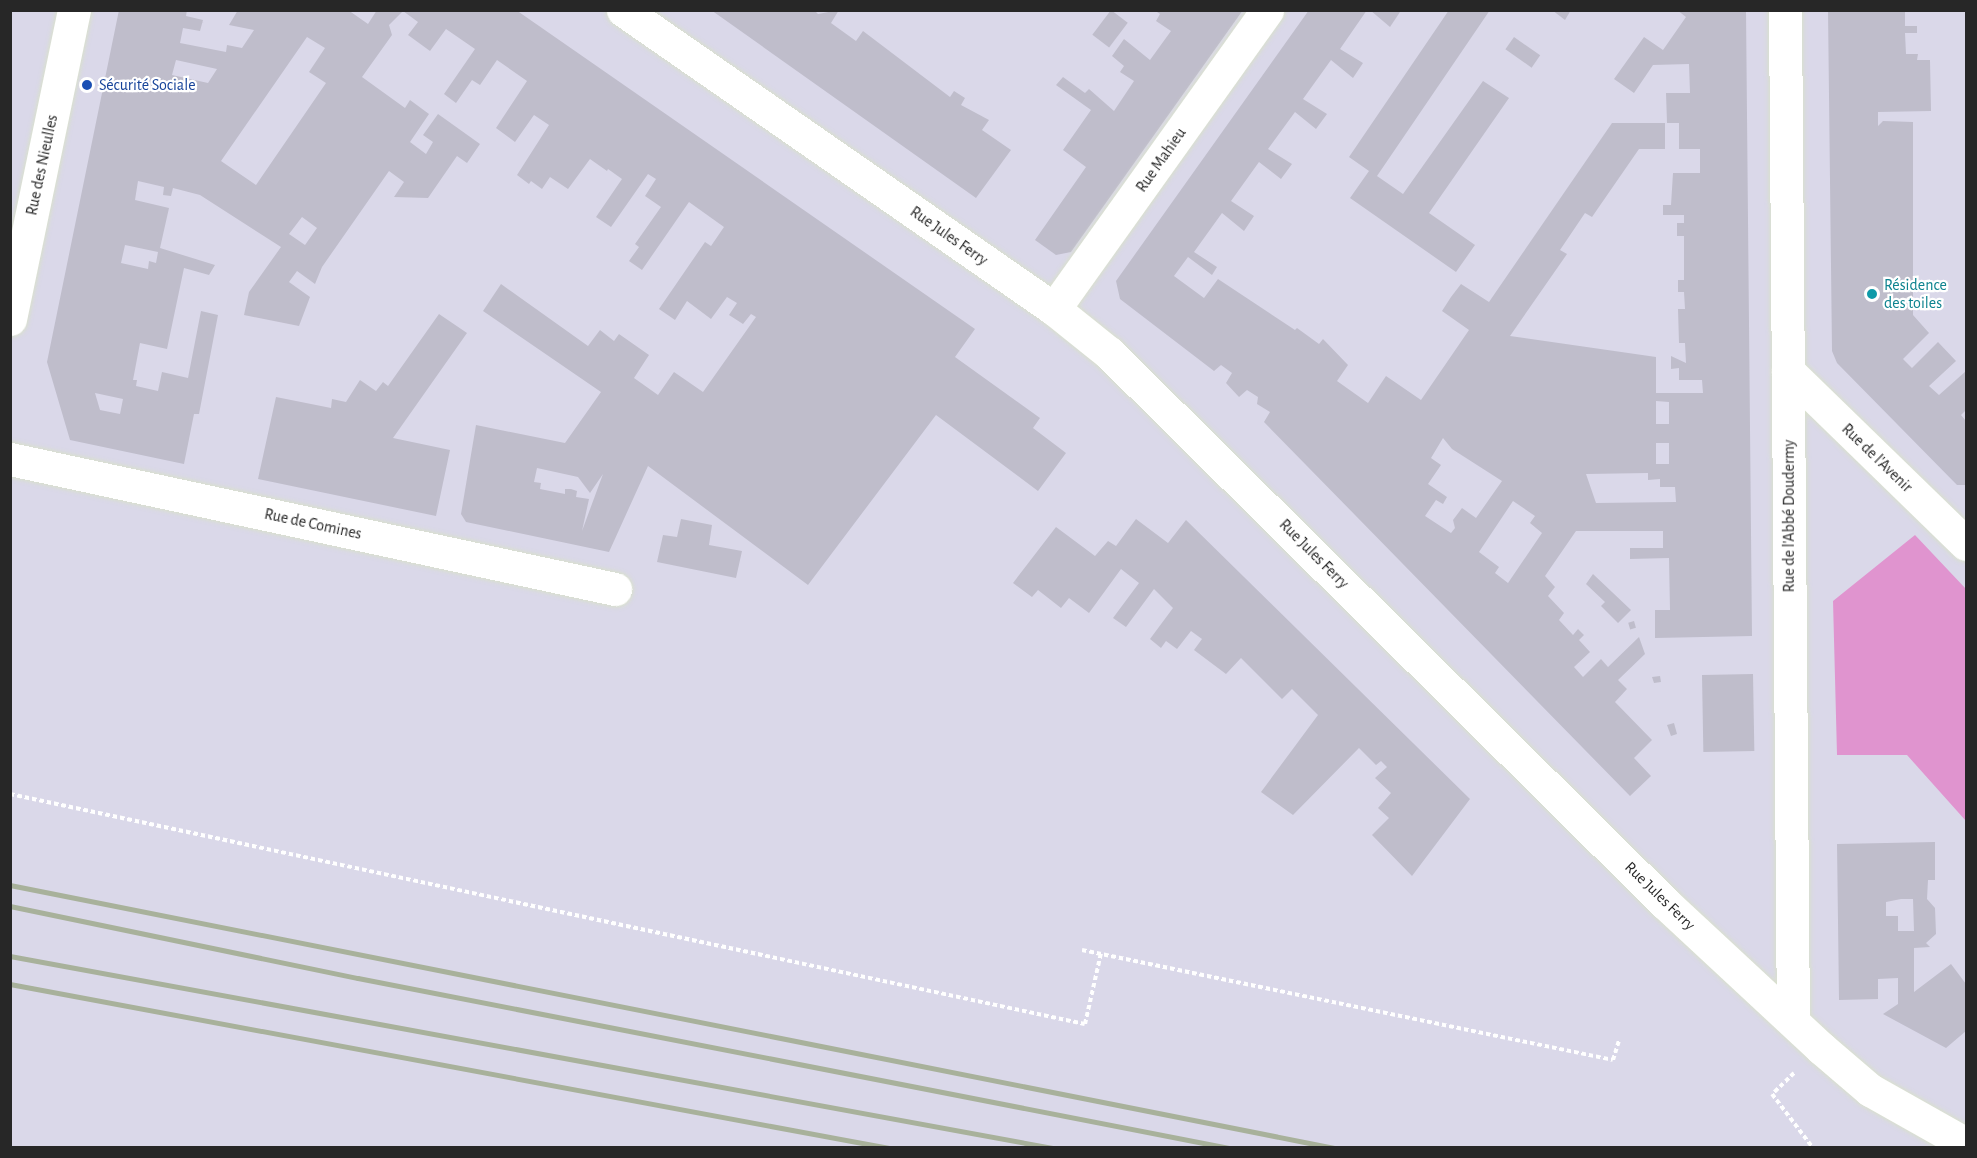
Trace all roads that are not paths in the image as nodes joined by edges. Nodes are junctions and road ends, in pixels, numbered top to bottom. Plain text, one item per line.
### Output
1 (74, 10) edge
2 (623, 10) edge
3 (1267, 10) edge
4 (1785, 10) edge
5 (1054, 309) junction
6 (10, 319) edge
7 (1788, 371) junction
8 (10, 459) edge
9 (1966, 544) edge
10 (615, 589) dead end
11 (1793, 1021) junction
12 (1966, 1144) edge

1 - 6 street, Rue des Nieulles
2 - 5 street, Rue Jules Ferry
3 - 5 street, Rue Mahieu
4 - 7 street, Rue de l'Abbé Doudermy
5 - 11 street, Rue Jules Ferry
7 - 9 street, Rue de l'Avenir
7 - 11 street, Rue de l'Abbé Doudermy
8 - 10 street, Rue de Comines
11 - 12 street, Rue Jules Ferry

